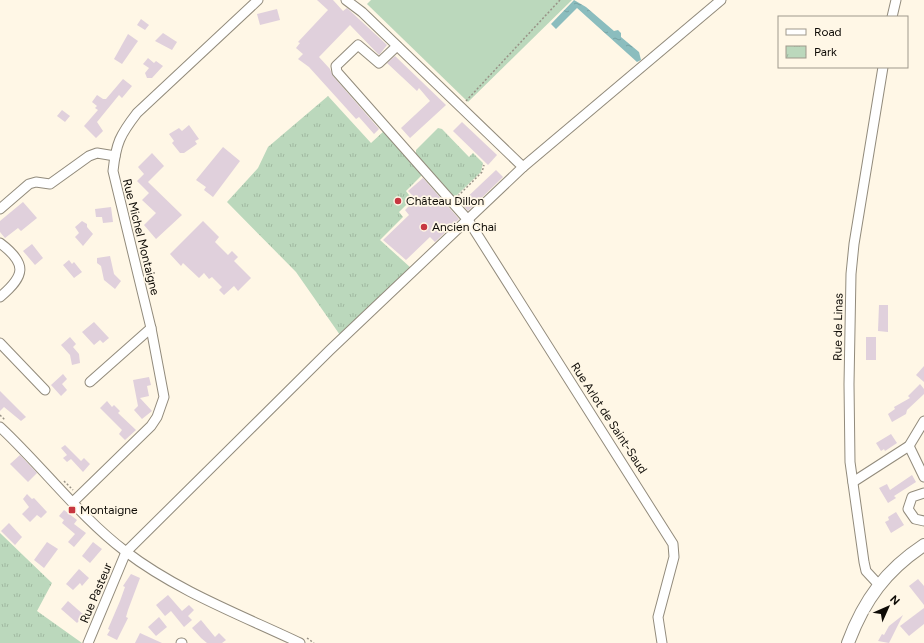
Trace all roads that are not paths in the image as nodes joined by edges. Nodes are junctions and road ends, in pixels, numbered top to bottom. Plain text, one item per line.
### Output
1 (258, 0) edge
2 (346, 0) edge
3 (721, 0) edge
4 (896, 0) edge
5 (892, 16) edge
6 (396, 46) junction
7 (883, 68) edge
8 (115, 156) junction
9 (523, 167) junction
10 (0, 209) edge
11 (468, 220) junction
12 (0, 243) edge
13 (0, 297) edge
14 (151, 328) junction
15 (0, 343) edge
16 (90, 382) dead end
17 (45, 390) dead end
18 (924, 421) edge
19 (0, 427) edge
20 (909, 446) junction
21 (924, 477) edge
22 (853, 482) junction
23 (924, 494) edge
24 (73, 502) junction
25 (924, 521) edge
26 (924, 545) edge
27 (126, 552) junction
28 (879, 585) junction
29 (302, 640) edge
30 (89, 641) edge
31 (98, 643) edge
32 (662, 643) edge
33 (848, 643) edge

1 - 8 street, Rue Michel Montaigne
2 - 6 street
3 - 9 street
4 - 5 street
6 - 9 street
6 - 11 street, Rue Arlot de Saint-Saud
7 - 22 street, Rue de Linas
8 - 10 street
8 - 14 street, Rue Michel Montaigne
9 - 11 street
11 - 27 street
11 - 32 street, Rue Arlot de Saint-Saud
12 - 13 street
14 - 16 street
14 - 24 street, Rue Michel Montaigne
15 - 17 street
18 - 20 street
19 - 24 street
20 - 21 street
20 - 22 street
22 - 28 street, Rue de Linas
23 - 25 street
24 - 27 street
26 - 28 main road
27 - 29 street
27 - 30 street, Rue Pasteur
28 - 33 main road
30 - 31 street

